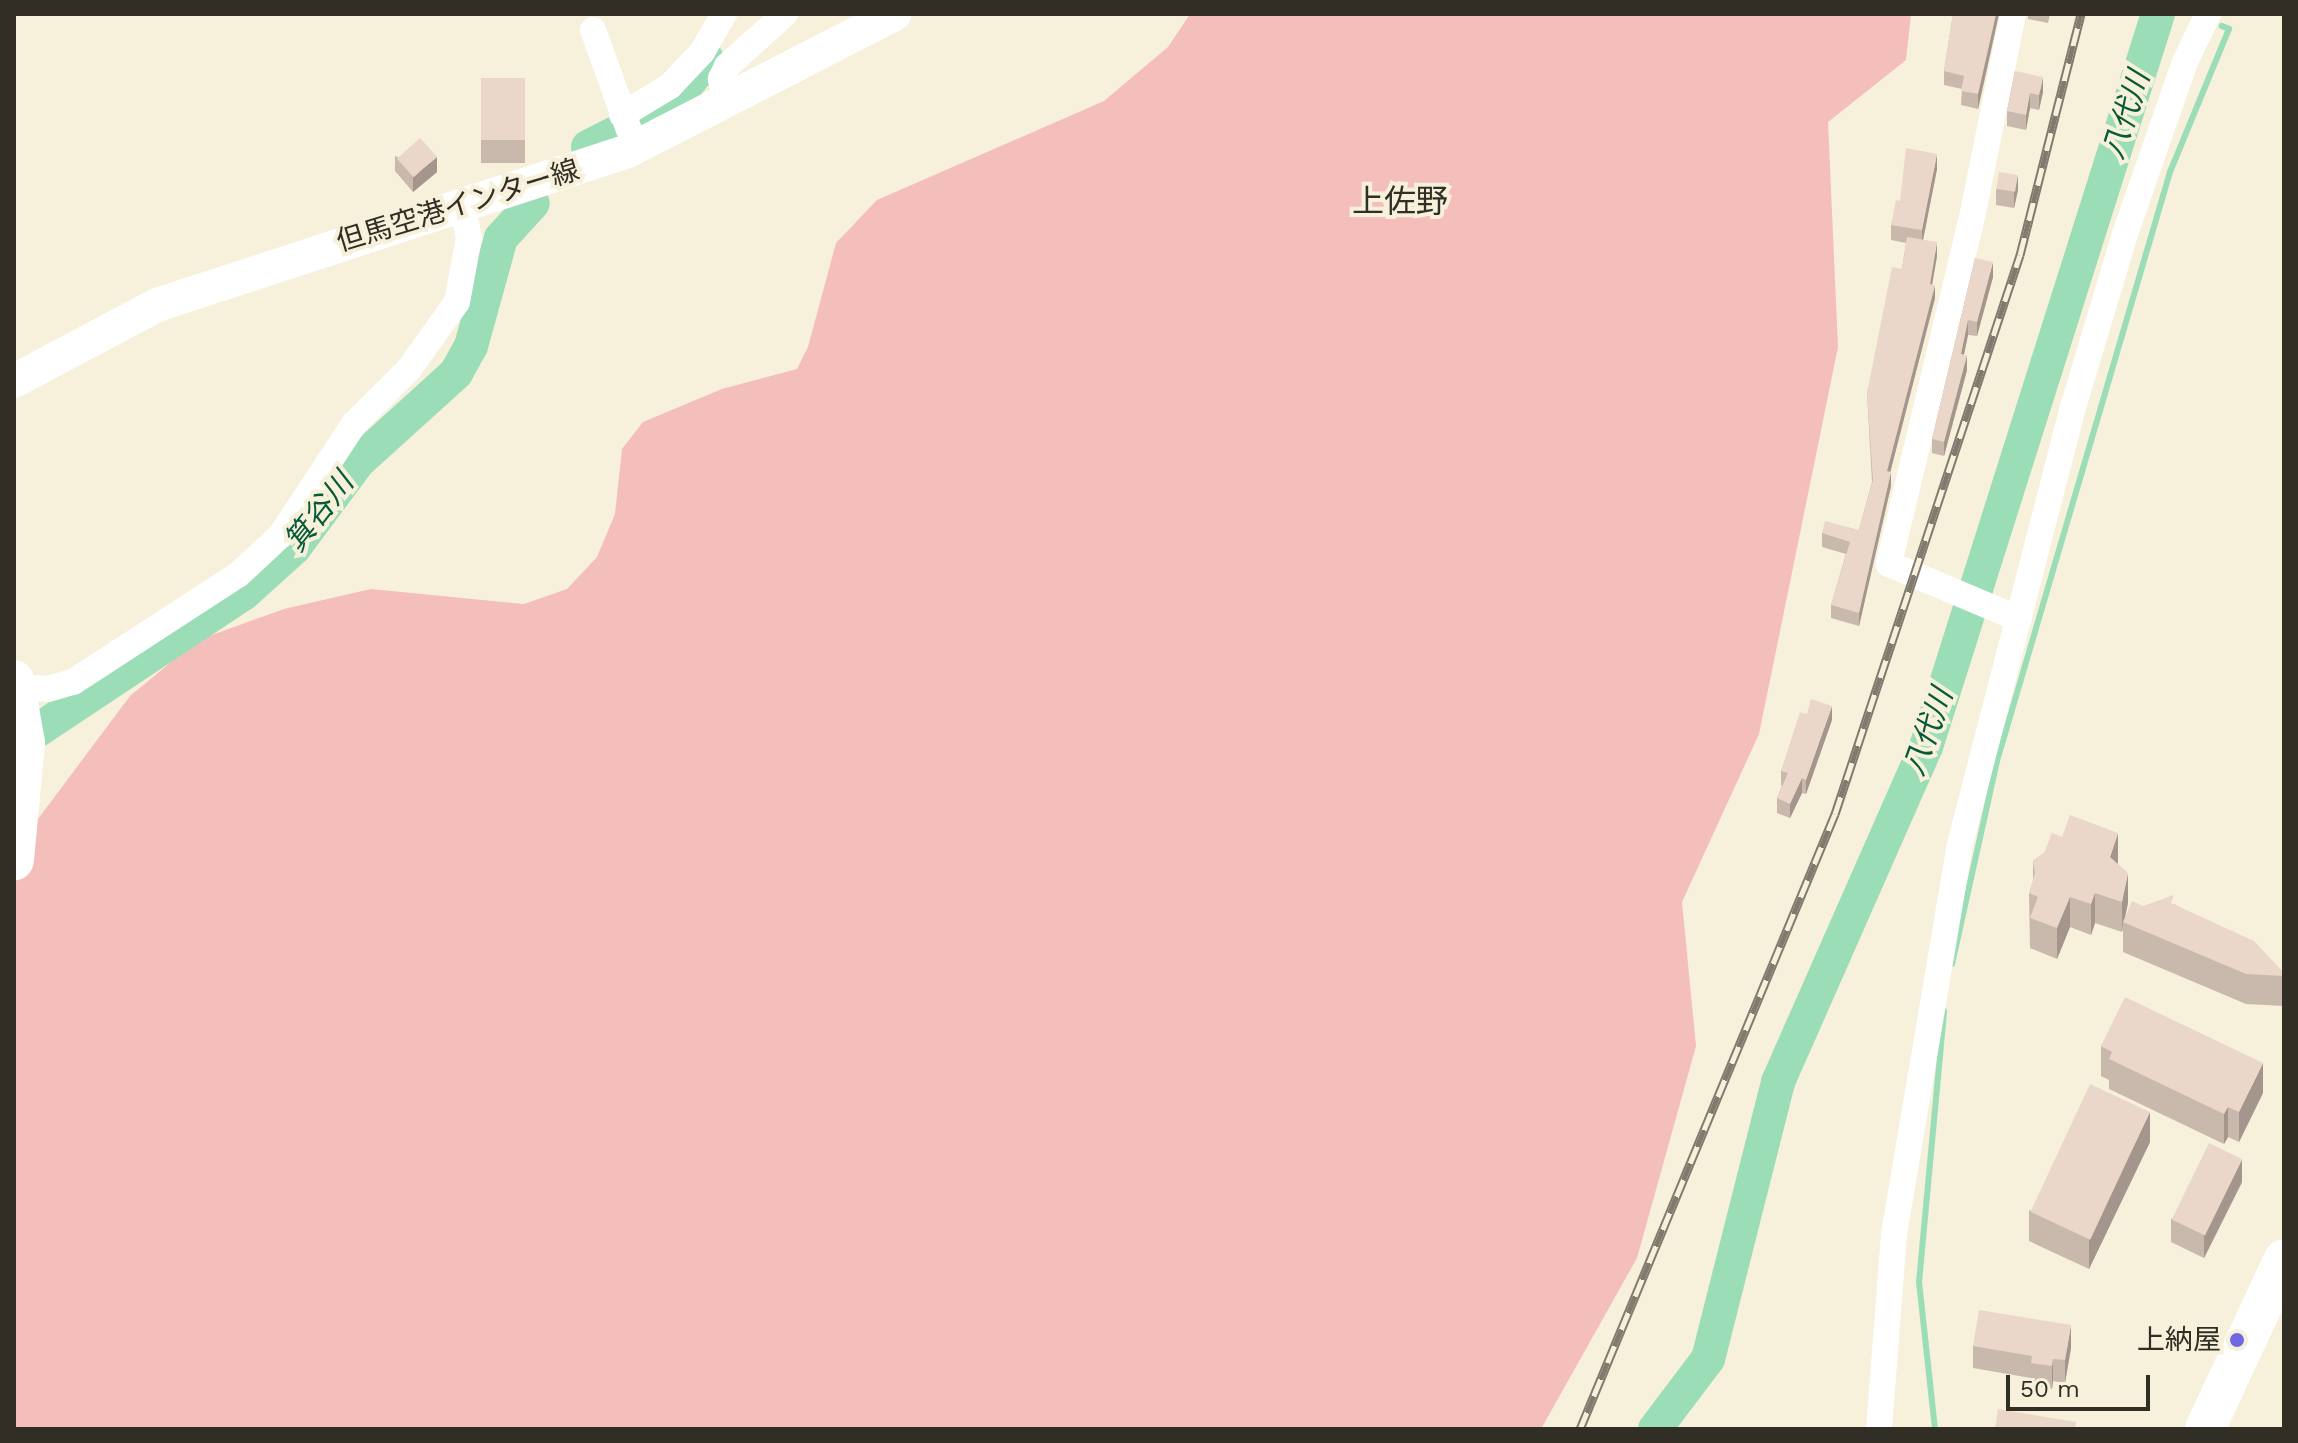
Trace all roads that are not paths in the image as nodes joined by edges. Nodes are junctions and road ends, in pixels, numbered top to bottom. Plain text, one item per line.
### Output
1 (724, 14) edge
2 (785, 14) edge
3 (895, 14) edge
4 (2013, 14) edge
5 (2208, 14) edge
6 (593, 30) dead end
7 (702, 52) junction
8 (725, 88) junction
9 (622, 115) junction
10 (637, 148) junction
11 (462, 206) junction
12 (14, 381) edge
13 (2019, 619) junction
14 (14, 680) edge
15 (14, 687) edge
16 (14, 858) edge
17 (2284, 1259) edge
18 (1879, 1429) edge
19 (2205, 1429) edge

1 - 7 street
2 - 8 street
3 - 8 main road, 但馬空港インター線
4 - 13 street
5 - 13 street
6 - 9 street
7 - 8 street
7 - 9 street
8 - 10 main road, 但馬空港インター線
9 - 10 street
10 - 11 main road, 但馬空港インター線
11 - 12 main road, 但馬空港インター線
11 - 15 street
13 - 18 street
14 - 16 highway
17 - 19 highway

